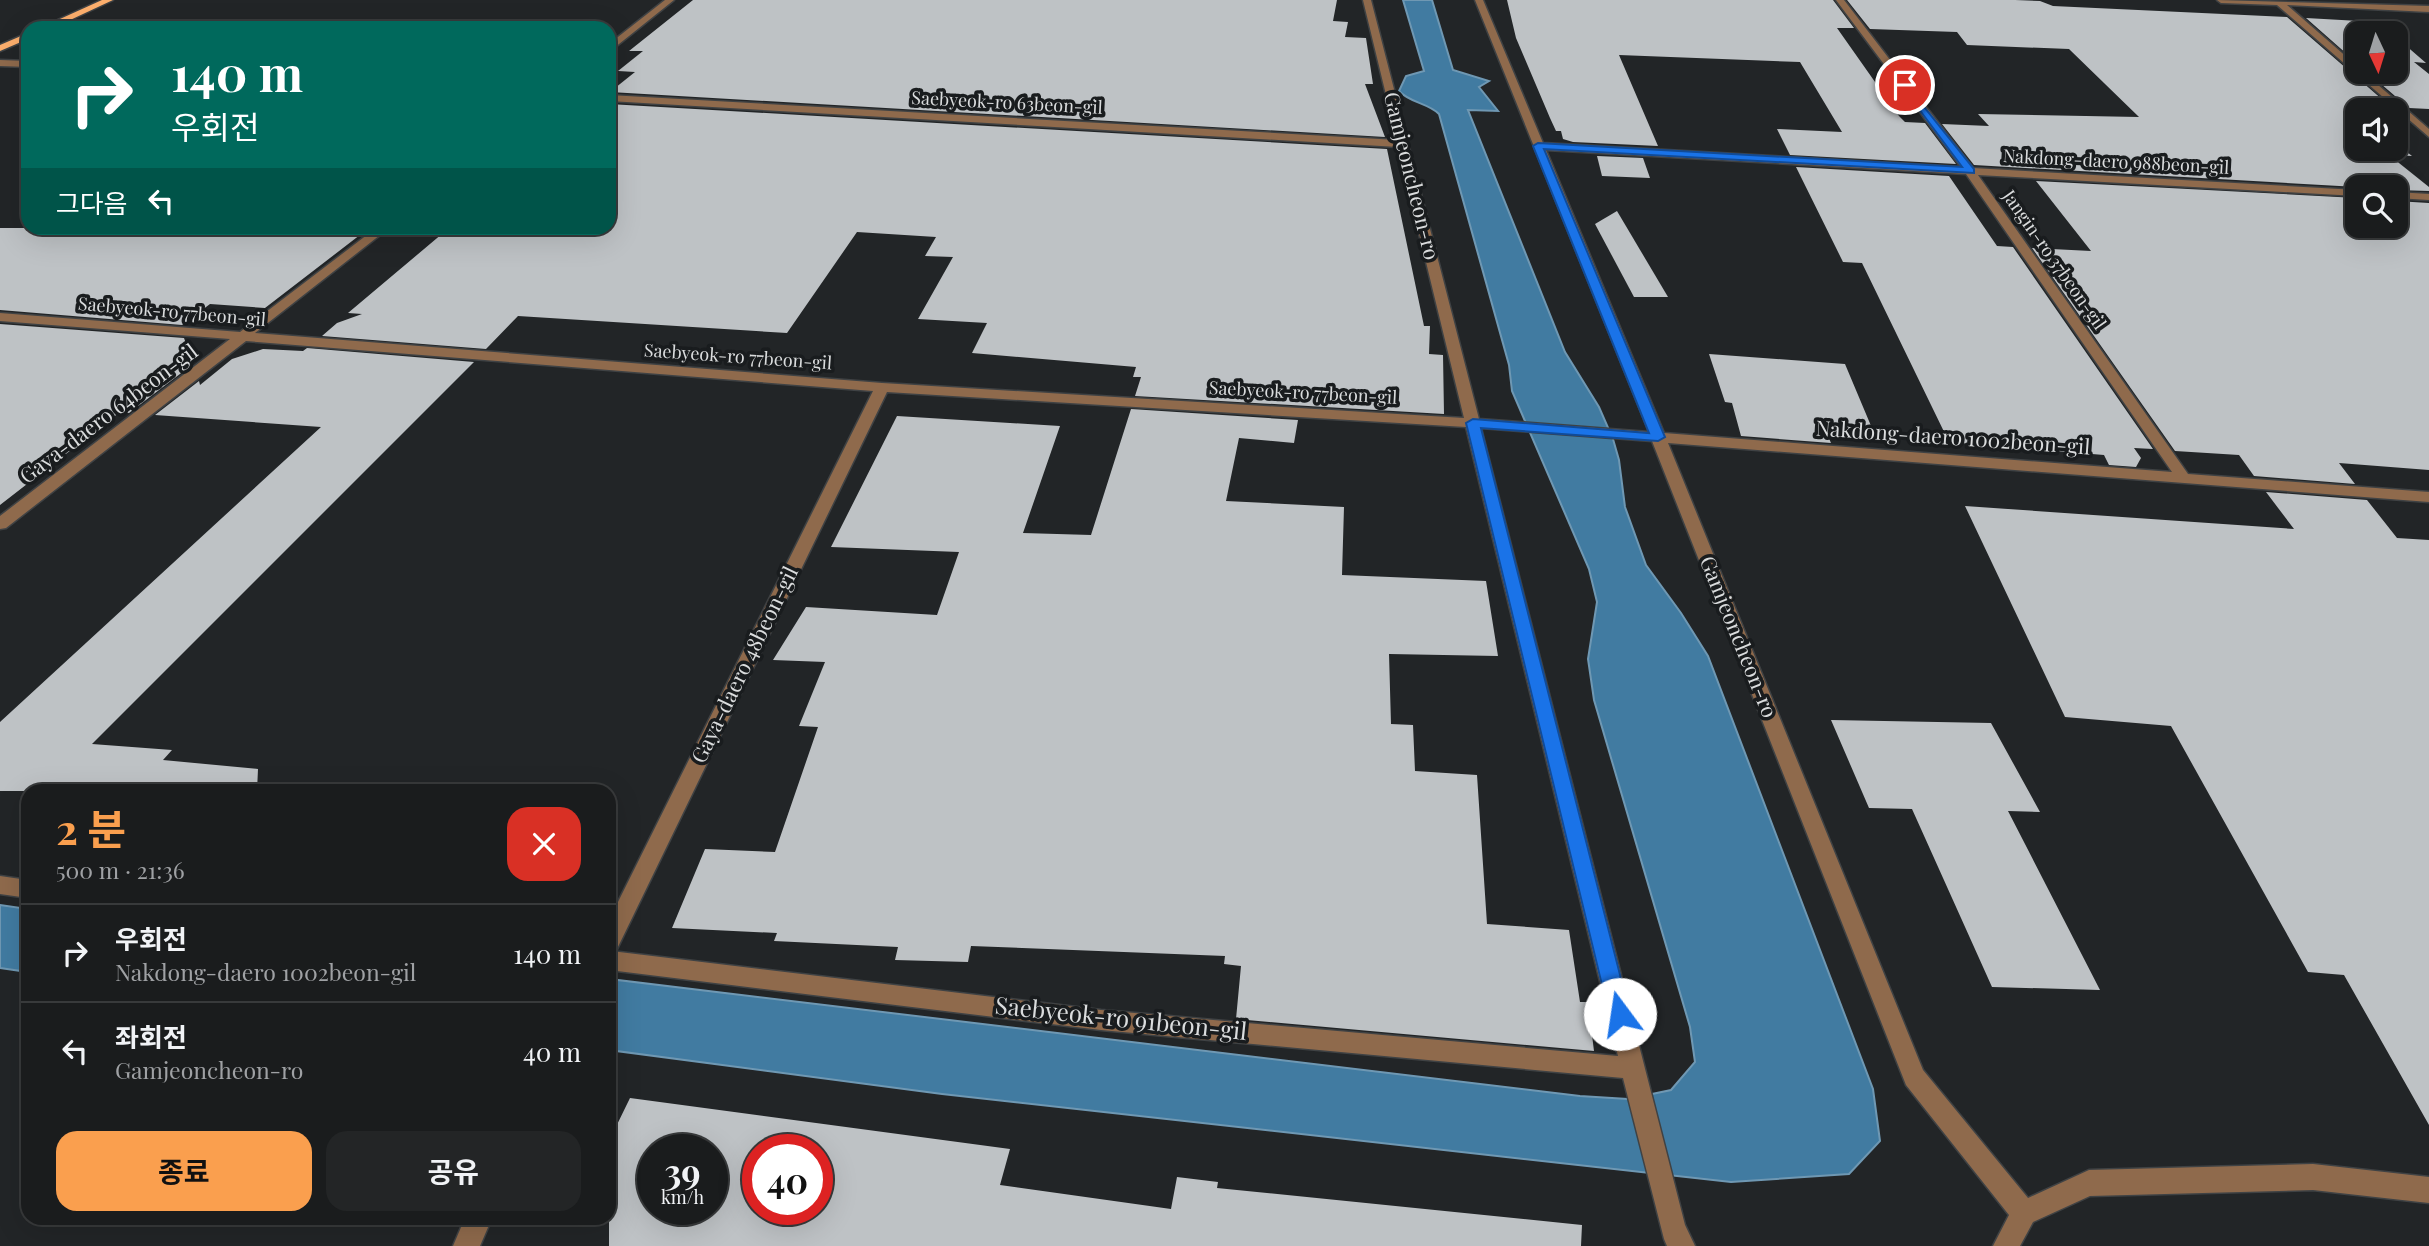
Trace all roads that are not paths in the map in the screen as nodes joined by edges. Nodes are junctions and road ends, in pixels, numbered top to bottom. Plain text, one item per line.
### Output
1 (109, 0) edge
2 (670, 0) edge
3 (1367, 0) edge
4 (1479, 0) edge
5 (1840, 0) edge
6 (2221, 0) edge
7 (2278, 1) edge
8 (2429, 9) edge
9 (61, 21) edge
10 (21, 39) edge
11 (616, 42) edge
12 (0, 48) edge
13 (2345, 60) edge
14 (0, 62) edge
15 (21, 64) edge
16 (2373, 84) edge
17 (616, 98) edge
18 (2429, 134) edge
19 (1403, 144) junction
20 (1538, 146) junction
21 (1970, 171) junction
22 (2345, 192) edge
23 (2408, 196) edge
24 (2429, 197) edge
25 (374, 235) edge
26 (0, 317) edge
27 (244, 337) junction
28 (881, 387) junction
29 (1473, 423) junction
30 (1650, 437) junction
31 (2183, 477) junction
32 (2429, 497) edge
33 (0, 524) edge
34 (0, 886) edge
35 (21, 888) edge
36 (616, 928) edge
37 (616, 961) edge
38 (1635, 1076) junction
39 (2429, 1190) edge
40 (2024, 1213) junction
41 (476, 1225) edge
42 (1677, 1238) edge
43 (466, 1246) edge
44 (2006, 1246) edge

1 - 9 main road
2 - 11 street
3 - 19 street, Gamjeoncheon-ro
4 - 20 street, Gamjeoncheon-ro
5 - 21 street, Jangin-ro 37beon-gil
6 - 7 street
7 - 8 street
7 - 13 street
10 - 12 main road
14 - 15 street
16 - 18 street
17 - 19 street, Saebyeok-ro 63beon-gil
19 - 29 street, Gamjeoncheon-ro
20 - 21 street, Nakdong-daero 988beon-gil
20 - 30 street, Gamjeoncheon-ro
21 - 22 street, Nakdong-daero 988beon-gil
21 - 31 street, Jangin-ro 37beon-gil
23 - 24 street
25 - 27 street, Gaya-daero 64beon-gil
26 - 27 street, Saebyeok-ro 77beon-gil
27 - 28 street, Saebyeok-ro 77beon-gil
27 - 33 street, Gaya-daero 64beon-gil
28 - 29 street, Saebyeok-ro 77beon-gil
28 - 36 street, Gaya-daero 48beon-gil
29 - 30 street, Nakdong-daero 1002beon-gil
29 - 38 street, Gamjeoncheon-ro
30 - 31 street, Nakdong-daero 1002beon-gil
30 - 40 street, Gamjeoncheon-ro
31 - 32 street, Nakdong-daero 1002beon-gil
34 - 35 street
37 - 38 street, Saebyeok-ro 91beon-gil
38 - 42 street, Gamjeoncheon-ro
39 - 40 street
40 - 44 street
41 - 43 street

